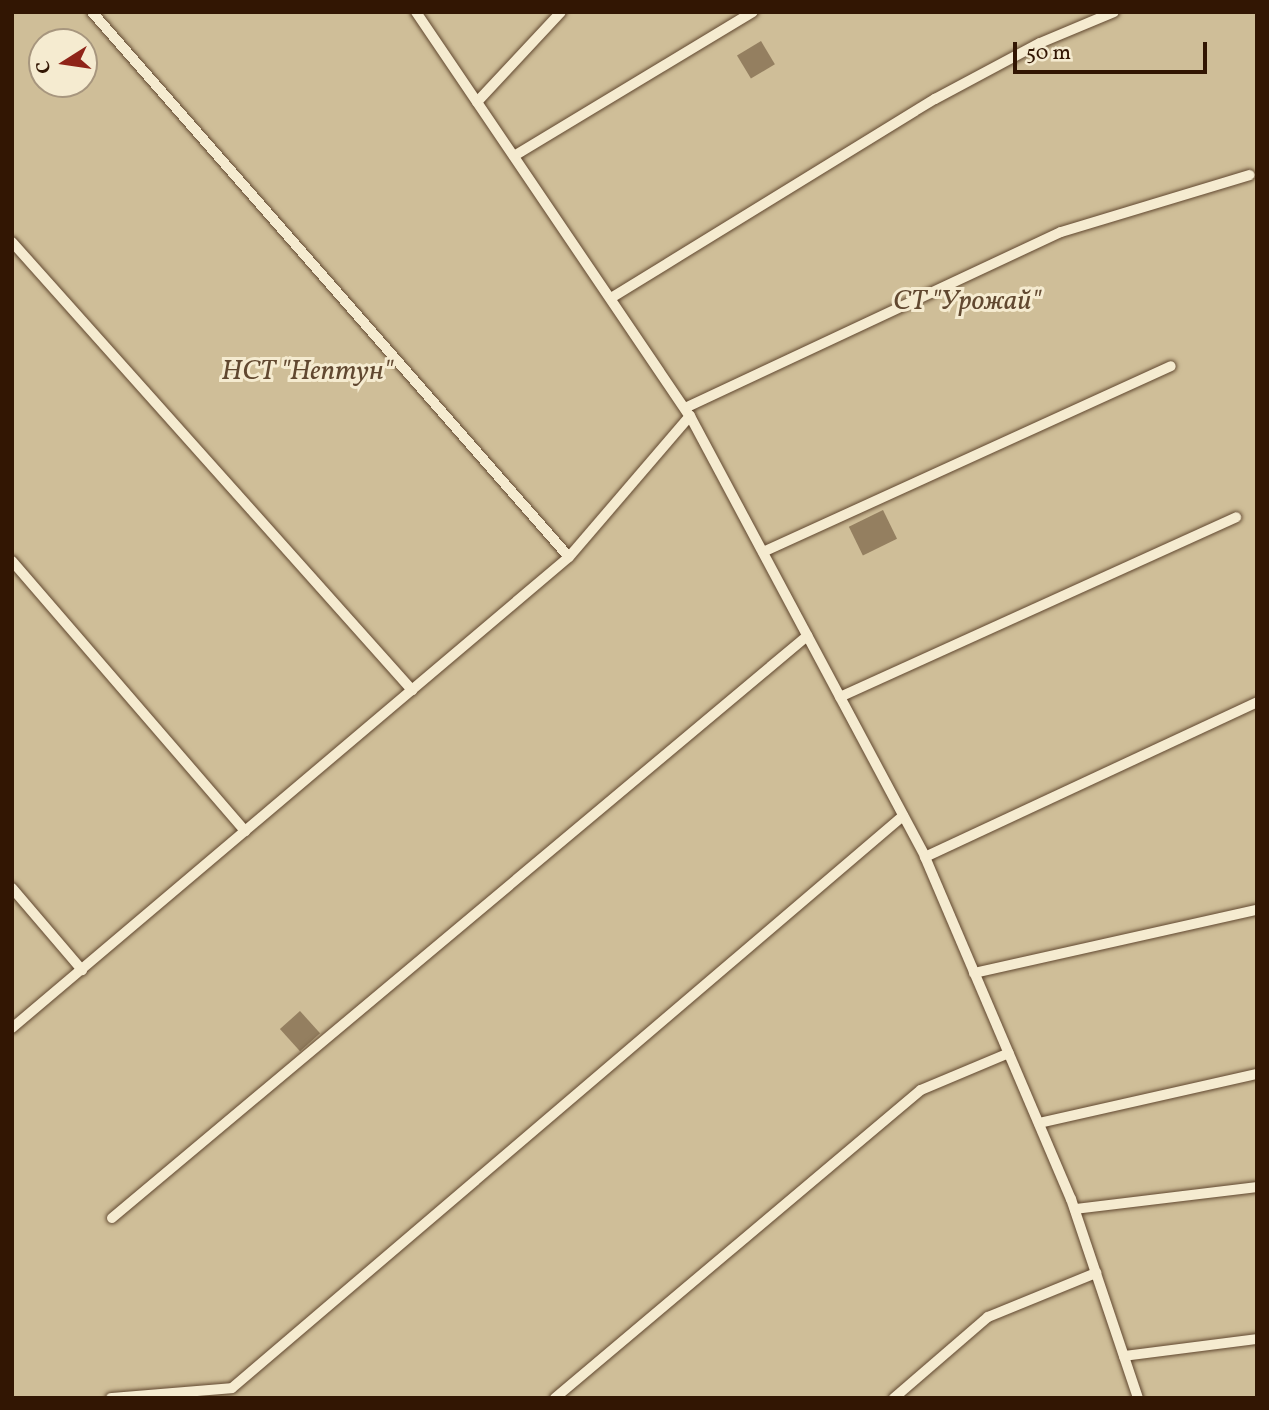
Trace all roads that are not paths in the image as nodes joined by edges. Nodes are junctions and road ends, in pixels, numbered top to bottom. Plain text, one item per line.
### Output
1 (92, 12) edge
2 (416, 12) edge
3 (561, 12) edge
4 (753, 12) edge
5 (1114, 12) edge
6 (477, 102) junction
7 (514, 156) junction
8 (1250, 174) dead end
9 (12, 242) edge
10 (611, 298) junction
11 (1171, 366) dead end
12 (688, 412) junction
13 (1236, 517) dead end
14 (763, 552) junction
15 (569, 557) junction
16 (12, 561) edge
17 (807, 636) junction
18 (412, 690) junction
19 (840, 697) junction
20 (1257, 702) edge
21 (903, 816) junction
22 (246, 831) junction
23 (925, 857) junction
24 (12, 888) edge
25 (1257, 910) edge
26 (82, 970) junction
27 (974, 972) junction
28 (12, 1028) edge
29 (1009, 1053) junction
30 (1257, 1074) edge
31 (1038, 1123) junction
32 (1257, 1187) edge
33 (1074, 1209) junction
34 (112, 1218) dead end
35 (1096, 1273) junction
36 (1257, 1339) edge
37 (1124, 1356) junction
38 (111, 1398) edge
39 (555, 1398) edge
40 (894, 1398) edge
41 (1138, 1398) edge

1 - 15 lane
2 - 6 lane
3 - 6 lane
4 - 7 lane
5 - 10 lane
6 - 7 lane
7 - 10 lane
8 - 12 lane
9 - 18 lane
10 - 12 lane
11 - 14 lane
12 - 14 lane
12 - 15 lane
13 - 19 lane
14 - 17 lane
15 - 18 lane
16 - 22 lane
17 - 19 lane
17 - 34 lane
18 - 22 lane
19 - 21 lane
20 - 23 lane
21 - 23 lane
21 - 38 lane
22 - 26 lane
23 - 27 lane
24 - 26 lane
25 - 27 lane
26 - 28 lane
27 - 29 lane
29 - 31 lane
29 - 39 lane
30 - 31 lane
31 - 33 lane
32 - 33 lane
33 - 35 lane
35 - 37 lane
35 - 40 lane
36 - 37 lane
37 - 41 lane

